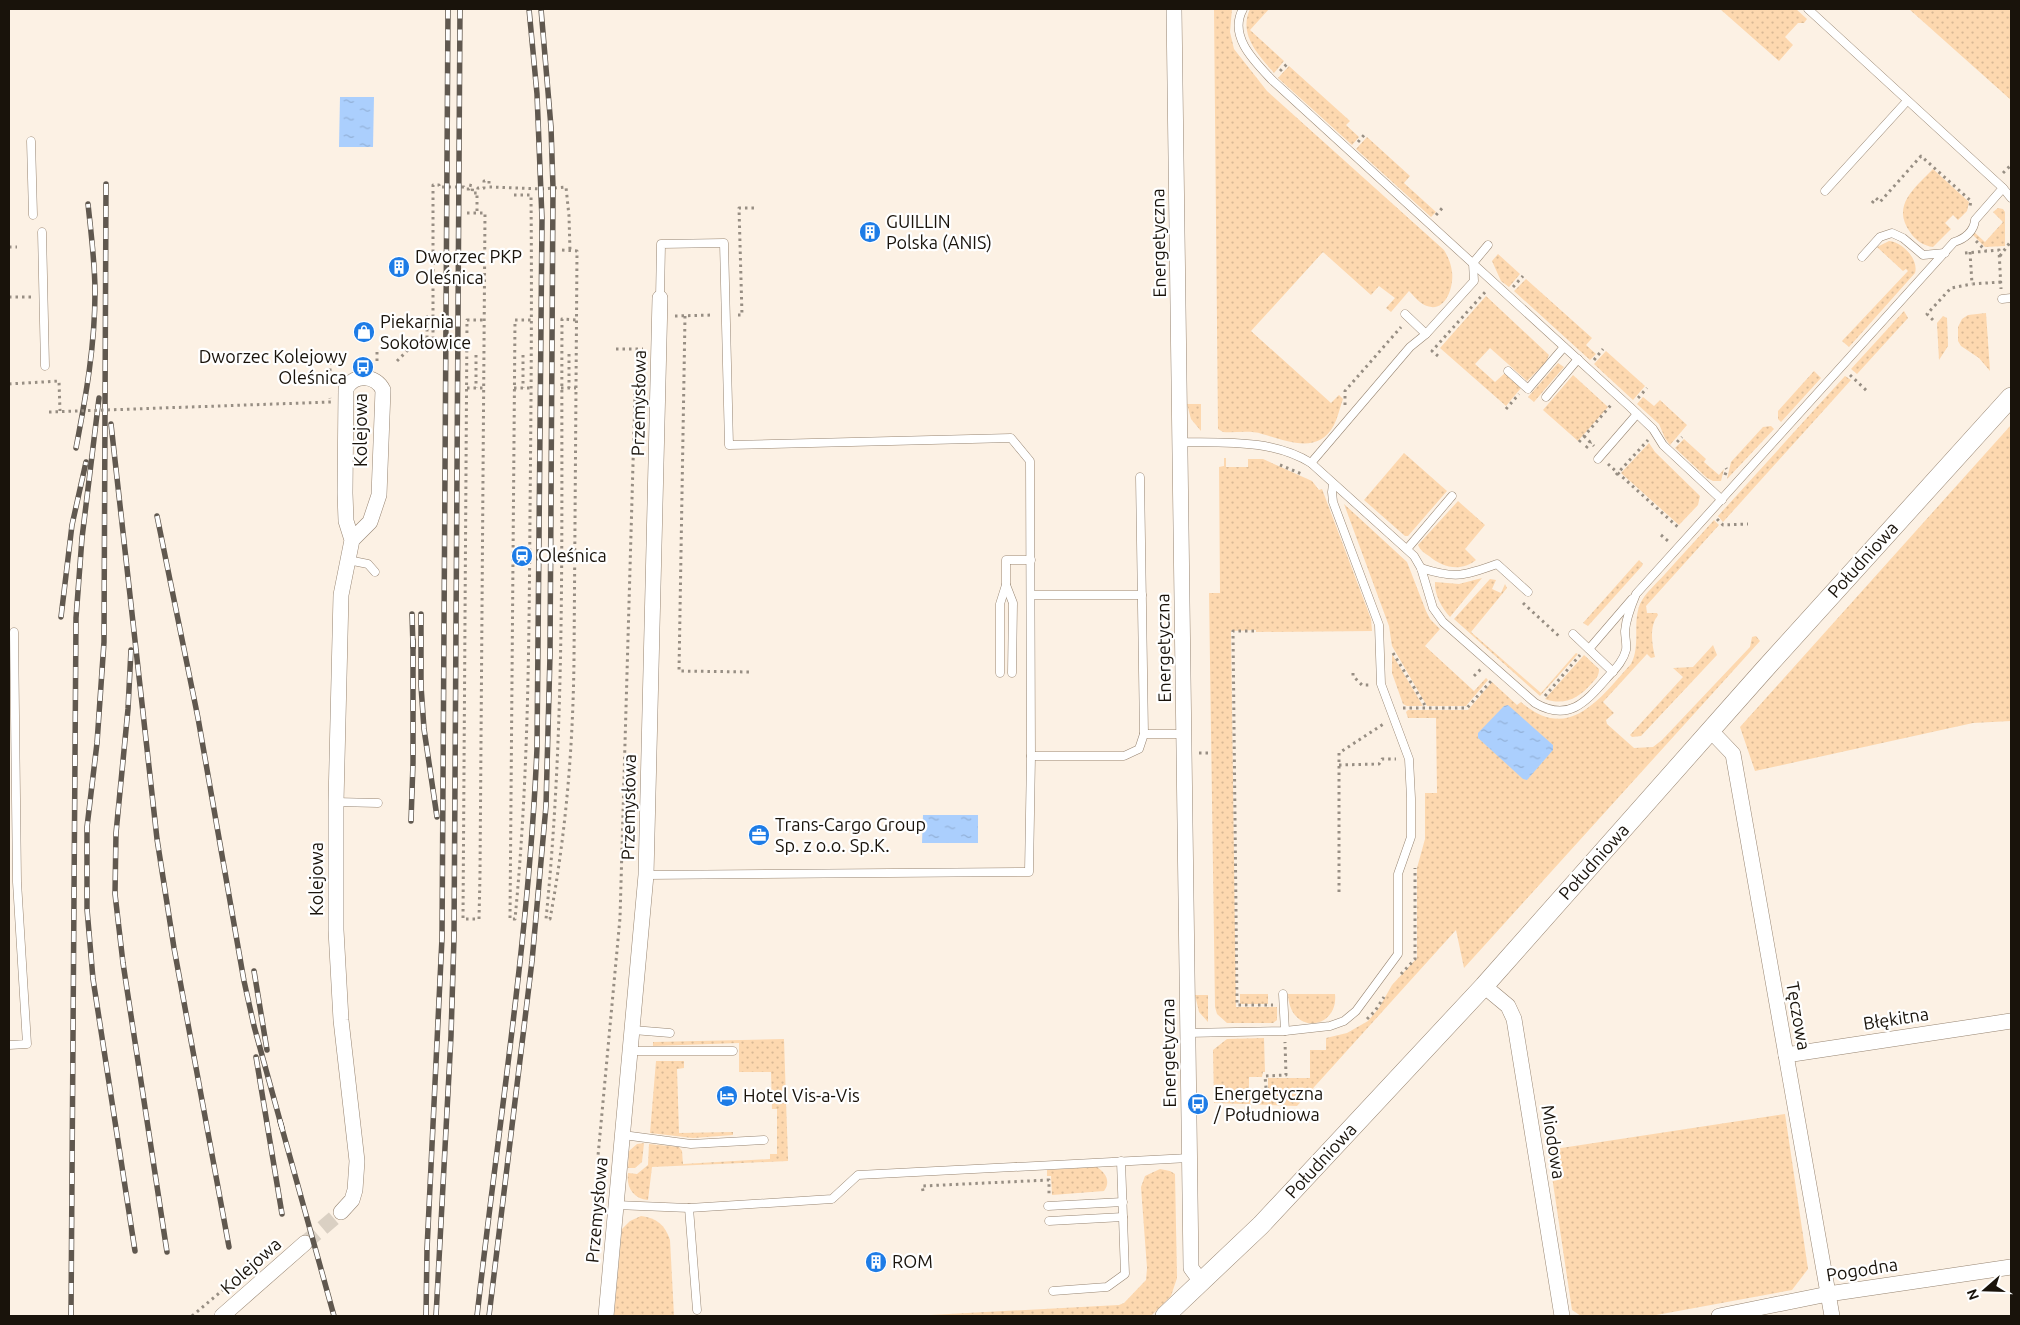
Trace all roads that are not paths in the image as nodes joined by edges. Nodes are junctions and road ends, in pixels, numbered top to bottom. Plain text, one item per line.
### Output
1 (1174, 9) edge
2 (1243, 9) edge
3 (1808, 9) edge
4 (1907, 101) junction
5 (31, 141) dead end
6 (2003, 188) junction
7 (1825, 191) dead end
8 (2011, 198) edge
9 (33, 215) dead end
10 (42, 232) dead end
11 (1488, 245) dead end
12 (1945, 253) junction
13 (1862, 257) dead end
14 (1473, 263) junction
15 (660, 298) joint
16 (2011, 298) edge
17 (2002, 299) road end
18 (1405, 314) dead end
19 (1426, 334) junction
20 (1564, 347) junction
21 (1578, 359) junction
22 (46, 366) dead end
23 (1508, 371) dead end
24 (1546, 397) dead end
25 (2011, 397) edge
26 (1638, 414) junction
27 (1180, 442) junction
28 (1599, 458) road end
29 (1311, 463) junction
30 (1140, 477) dead end
31 (1333, 484) junction
32 (1452, 496) dead end
33 (1722, 500) junction
34 (352, 540) junction
35 (1407, 549) junction
36 (348, 560) junction
37 (1031, 560) junction
38 (1422, 568) junction
39 (375, 572) dead end
40 (1006, 585) junction
41 (1528, 592) dead end
42 (1636, 594) junction
43 (1031, 595) junction
44 (1142, 595) junction
45 (14, 632) dead end
46 (1573, 634) dead end
47 (1589, 649) junction
48 (1613, 672) junction
49 (1000, 673) dead end
50 (1012, 673) dead end
51 (1711, 731) junction
52 (1144, 734) junction
53 (1184, 734) junction
54 (1031, 756) junction
55 (336, 802) junction
56 (378, 803) dead end
57 (646, 875) junction
58 (13, 882) edge
59 (1484, 986) junction
60 (1282, 994) dead end
61 (2011, 1021) edge
62 (633, 1030) junction
63 (1285, 1031) junction
64 (670, 1033) dead end
65 (1187, 1033) junction
66 (9, 1045) edge
67 (733, 1050) dead end
68 (631, 1051) junction
69 (1786, 1055) junction
70 (623, 1135) junction
71 (764, 1140) dead end
72 (1189, 1158) junction
73 (1121, 1161) junction
74 (1123, 1202) junction
75 (616, 1206) junction
76 (1048, 1206) dead end
77 (689, 1208) junction
78 (341, 1212) tunnel mouth
79 (1123, 1217) junction
80 (1049, 1221) dead end
81 (305, 1243) tunnel mouth
82 (2011, 1267) edge
83 (1202, 1283) junction
84 (1053, 1291) dead end
85 (1828, 1294) junction
86 (697, 1310) dead end
87 (222, 1316) edge
88 (606, 1316) edge
89 (1165, 1316) edge
90 (1562, 1316) edge
91 (1719, 1316) edge
92 (1832, 1316) edge

1 - 27 street, Energetyczna
2 - 14 lane
3 - 4 lane
4 - 6 lane
4 - 7 lane
5 - 9 lane
6 - 8 lane
6 - 12 lane
10 - 22 lane
11 - 14 lane
12 - 13 lane
12 - 33 lane
14 - 19 lane
14 - 20 lane
15 - 37 lane
15 - 57 street, Przemysłowa
16 - 17 lane
18 - 19 lane
19 - 29 lane
20 - 21 lane
20 - 23 lane
21 - 24 lane
21 - 26 lane
25 - 51 street, Południowa
26 - 28 lane
26 - 33 lane
27 - 29 lane
27 - 53 street, Energetyczna
29 - 31 lane
30 - 44 lane
31 - 35 lane
31 - 63 lane
32 - 35 lane
33 - 42 lane
34 - 34 street, Kolejowa
34 - 36 street, Kolejowa
35 - 38 lane
36 - 39 lane
36 - 55 street, Kolejowa
37 - 40 lane
37 - 43 lane
38 - 41 lane
38 - 48 lane
40 - 49 lane
40 - 50 lane
42 - 47 lane
42 - 48 lane
43 - 44 lane
43 - 54 lane
44 - 52 lane
45 - 58 lane
46 - 47 lane
47 - 48 lane
51 - 59 street, Południowa
51 - 69 street, Tęczowa
52 - 53 lane
52 - 54 lane
53 - 65 street, Energetyczna
54 - 57 lane
55 - 56 lane
55 - 78 street, Kolejowa
57 - 62 street, Przemysłowa
58 - 66 lane
59 - 83 street, Południowa
59 - 90 street, Miodowa
60 - 63 lane
61 - 69 street, Błękitna
62 - 64 lane
62 - 68 street, Przemysłowa
63 - 65 lane
65 - 72 street, Energetyczna
67 - 68 lane
68 - 70 street, Przemysłowa
69 - 85 street, Tęczowa
70 - 71 lane
70 - 75 street, Przemysłowa
72 - 73 lane
72 - 83 street, Energetyczna
73 - 74 lane
73 - 77 lane
74 - 76 lane
74 - 79 lane
75 - 77 lane
75 - 88 street, Przemysłowa
77 - 86 lane
79 - 80 lane
79 - 84 lane
81 - 87 street, Kolejowa
82 - 85 street, Pogodna
83 - 89 street, Południowa
85 - 91 street, Pogodna
85 - 92 street, Tęczowa

